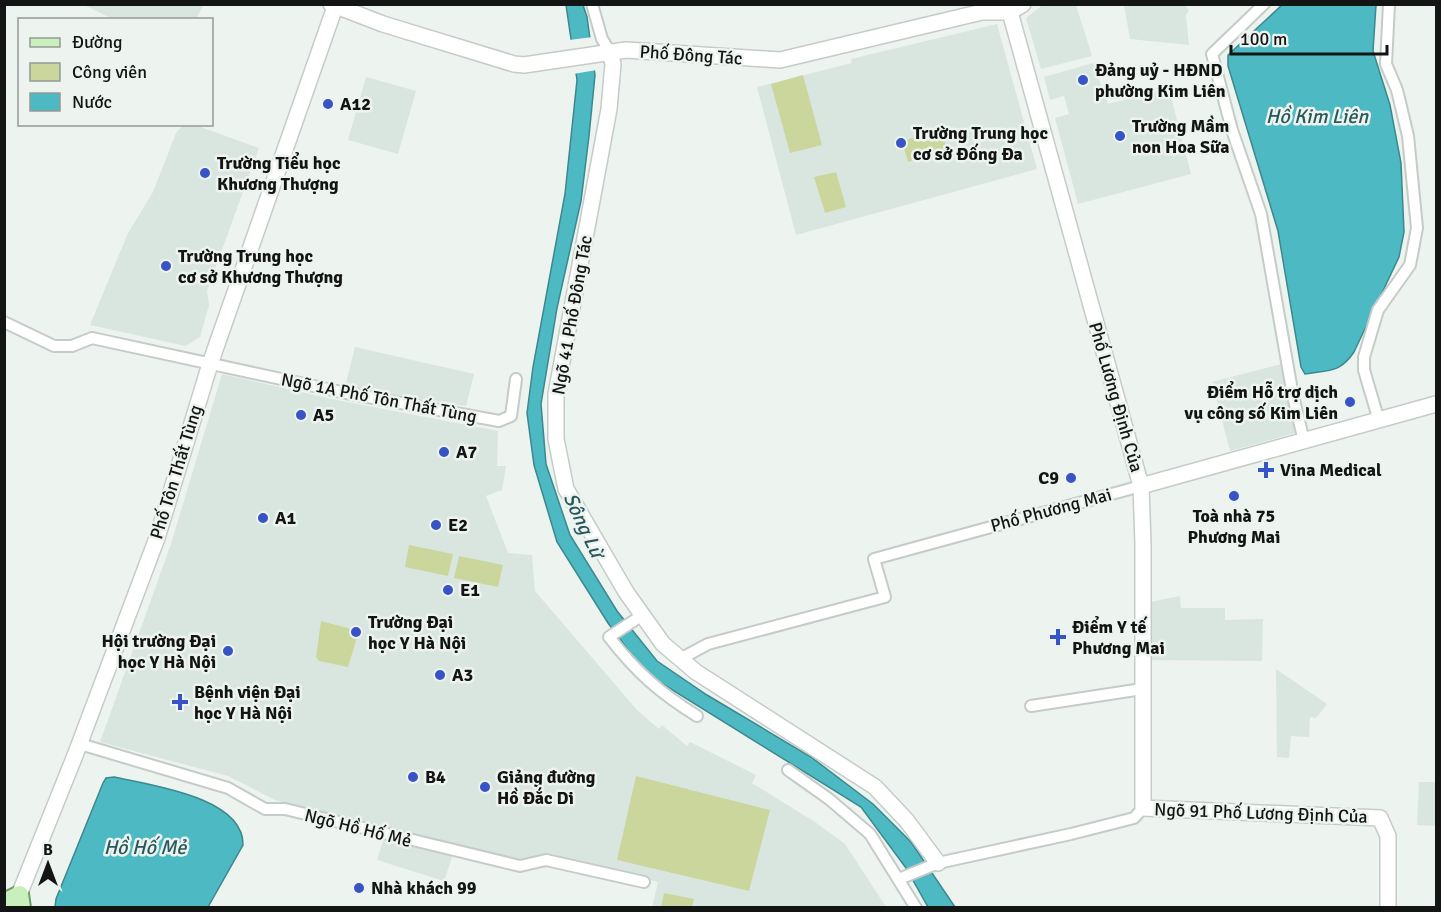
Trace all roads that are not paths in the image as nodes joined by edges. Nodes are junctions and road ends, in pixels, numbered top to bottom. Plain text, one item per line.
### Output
1 (367, 4) edge
2 (591, 4) edge
3 (1264, 4) edge
4 (1389, 4) edge
5 (342, 6) edge
6 (1017, 8) edge
7 (375, 19) junction
8 (604, 53) junction
9 (4, 322) edge
10 (210, 364) junction
11 (516, 379) dead end
12 (1437, 405) edge
13 (1379, 421) junction
14 (1304, 441) junction
15 (1141, 486) junction
16 (638, 617) junction
17 (680, 659) junction
18 (1142, 689) junction
19 (1031, 706) dead end
20 (697, 716) dead end
21 (80, 744) junction
22 (788, 770) dead end
23 (1143, 808) junction
24 (933, 865) junction
25 (899, 879) junction
26 (644, 882) dead end
27 (15, 903) edge
28 (916, 908) edge
29 (1388, 908) edge

1 - 7 street
2 - 8 street
3 - 14 street
4 - 13 street
5 - 7 street, Phố Đông Tác
5 - 10 street, Phố Tôn Thất Tùng
6 - 8 street, Phố Đông Tác
6 - 15 street, Phố Lương Định Của
7 - 8 street, Phố Đông Tác
8 - 16 street, Ngõ 41 Phố Đông Tác
9 - 10 street
10 - 11 street, Ngõ 1A Phố Tôn Thất Tùng
10 - 21 street, Phố Tôn Thất Tùng
12 - 13 street, Phố Phương Mai
13 - 14 street, Phố Phương Mai
14 - 15 street, Phố Phương Mai
15 - 17 street, Phố Phương Mai
15 - 18 street, Phố Lương Định Của
16 - 17 street, Ngõ 41 Phố Đông Tác
16 - 20 street
17 - 24 street, Ngõ 41 Phố Đông Tác
18 - 19 street
18 - 23 street, Phố Lương Định Của
21 - 26 street, Ngõ Hồ Hố Mẻ
21 - 27 street, Phố Tôn Thất Tùng
22 - 25 street
23 - 24 street
23 - 29 street, Ngõ 91 Phố Lương Định Của
24 - 25 street
25 - 28 street

